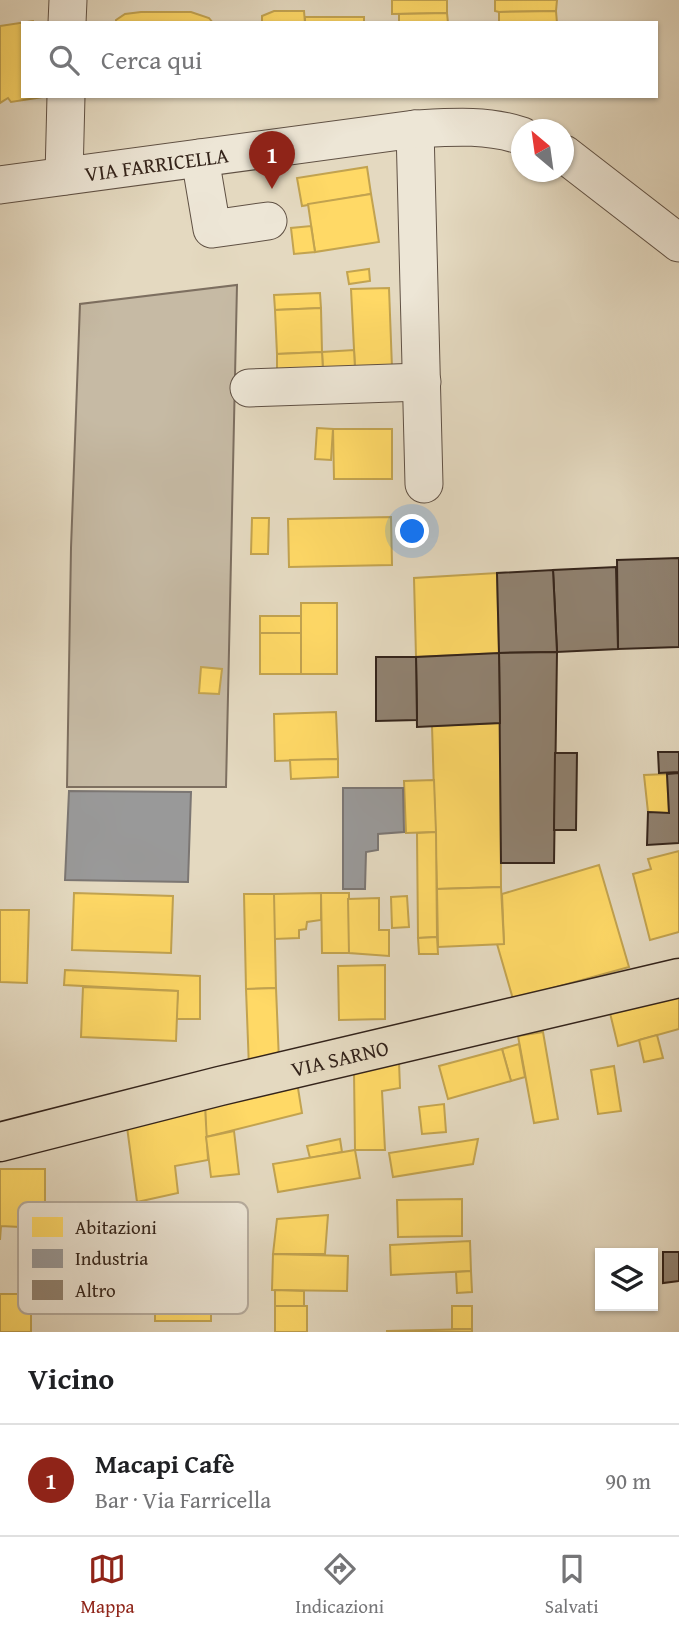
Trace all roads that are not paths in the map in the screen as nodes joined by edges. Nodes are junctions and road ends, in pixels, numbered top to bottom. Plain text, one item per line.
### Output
1 (68, 0) edge
2 (67, 21) edge
3 (66, 98) edge
4 (415, 129) junction
5 (511, 132) edge
6 (200, 158) junction
7 (574, 162) edge
8 (64, 176) junction
9 (0, 185) edge
10 (268, 221) dead end
11 (679, 243) edge
12 (422, 382) junction
13 (249, 388) dead end
14 (424, 484) dead end
15 (679, 978) edge
16 (0, 1142) edge

1 - 2 street
3 - 8 street
4 - 5 street, VIA FARRICELLA
4 - 6 street, VIA FARRICELLA
4 - 12 street
6 - 8 street, VIA FARRICELLA
6 - 10 street
7 - 11 street
8 - 9 street, VIA FARRICELLA
12 - 13 street
12 - 14 street
15 - 16 main road, VIA SARNO

